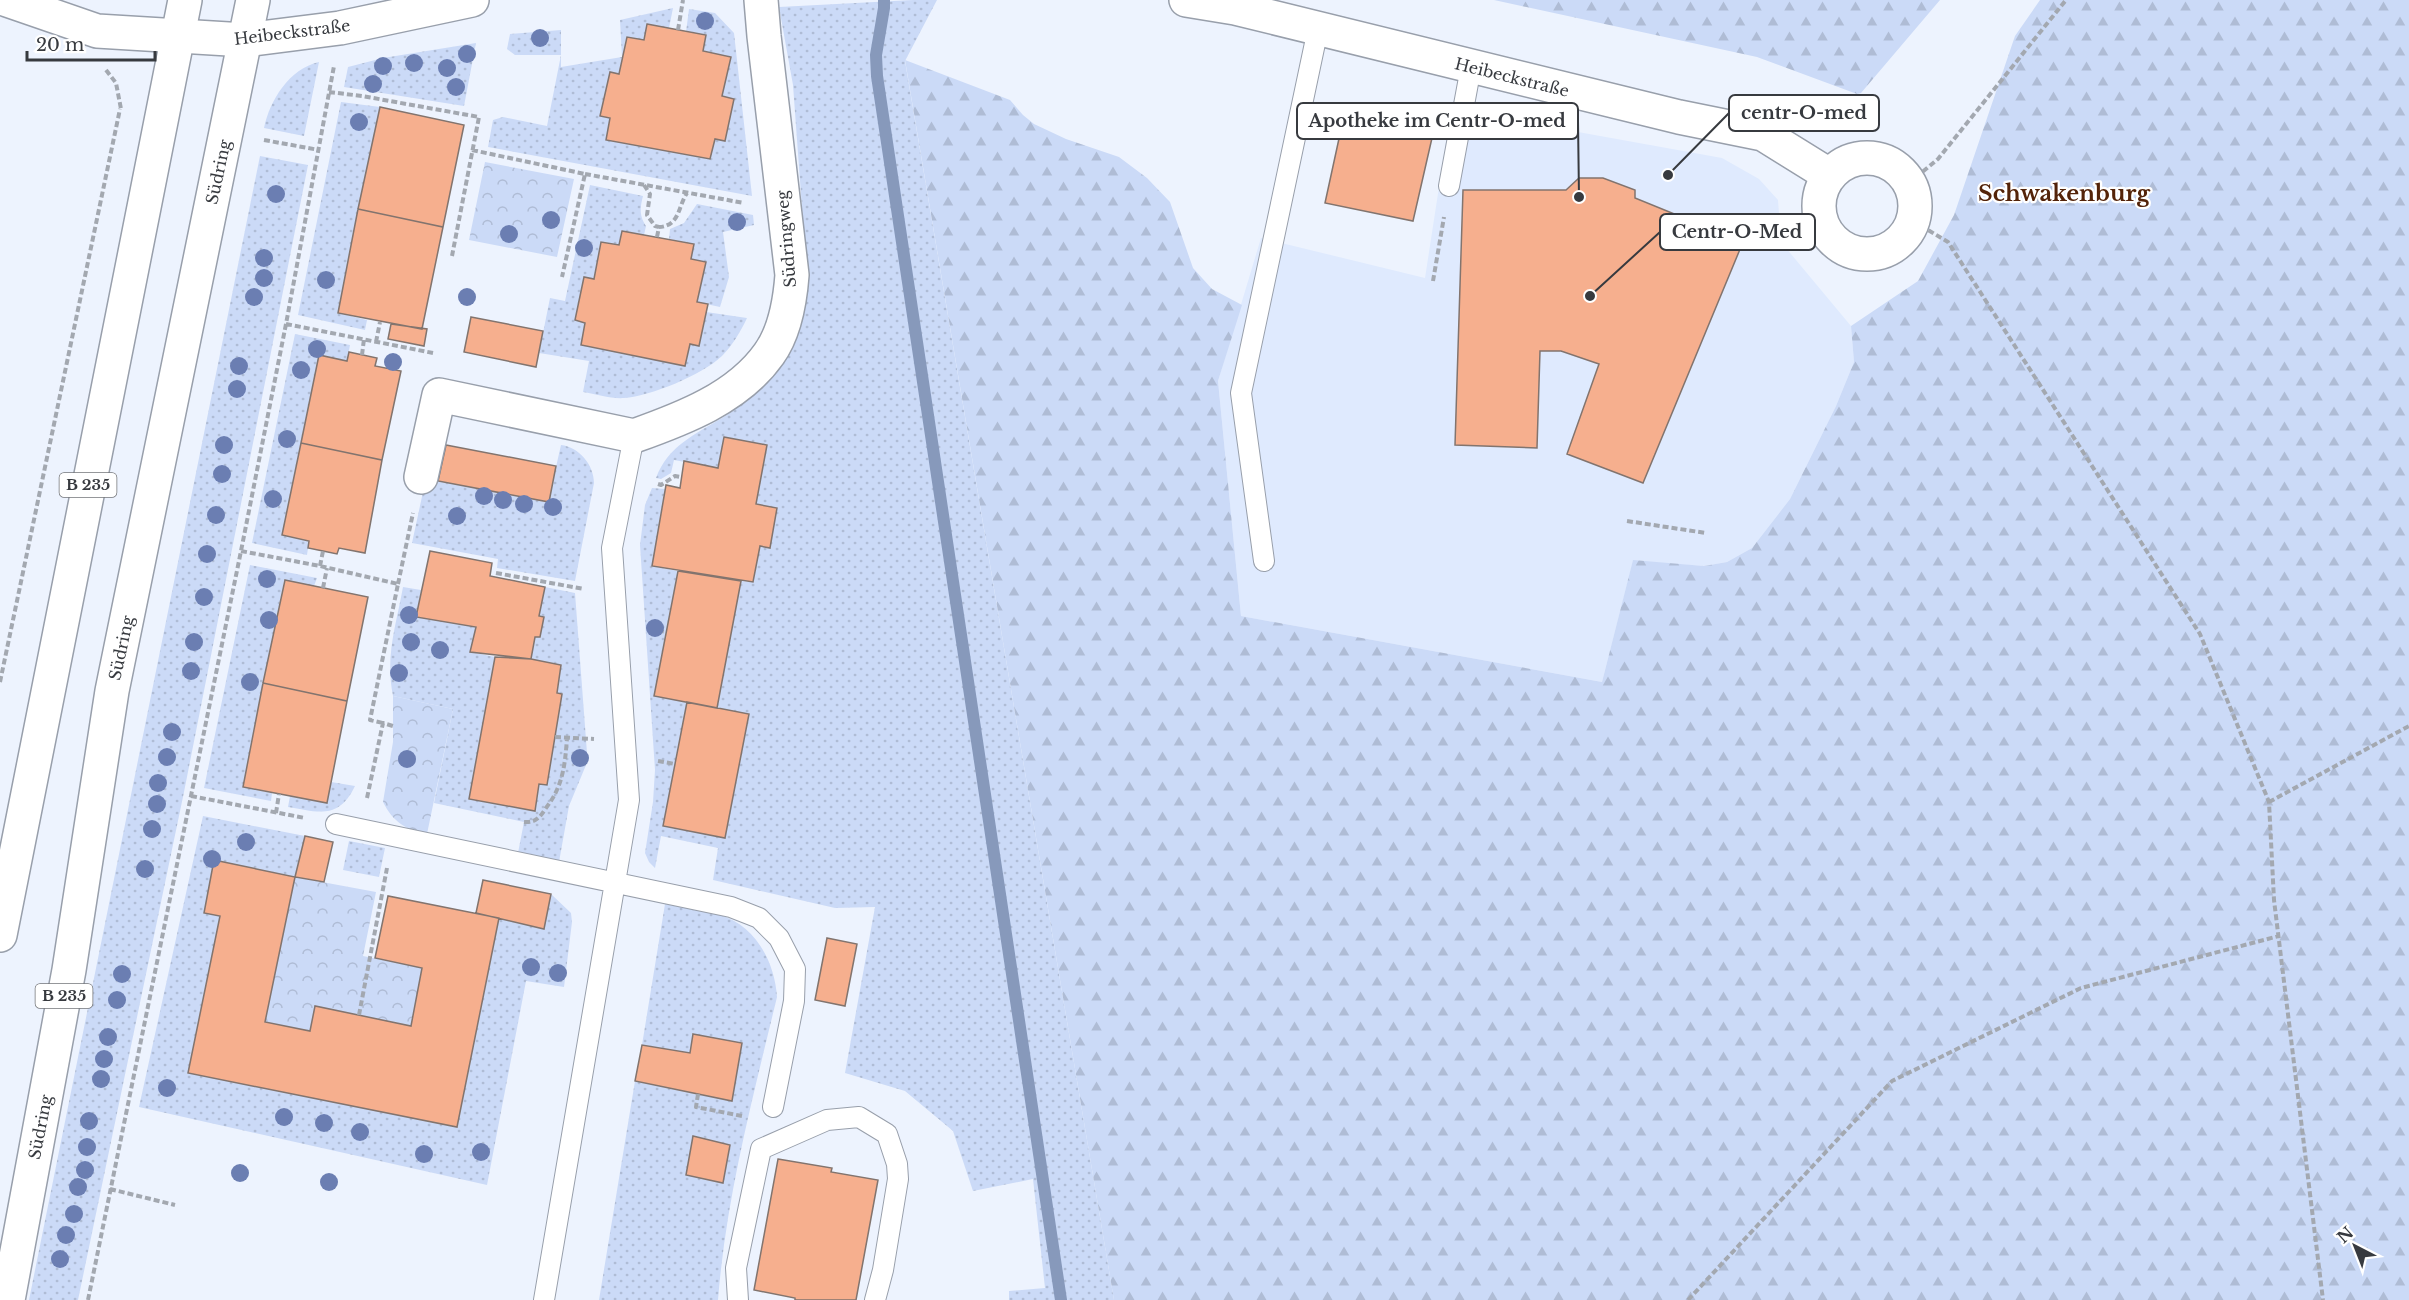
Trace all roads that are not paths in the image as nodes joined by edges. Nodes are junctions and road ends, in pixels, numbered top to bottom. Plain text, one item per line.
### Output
1 (7, 0) edge
2 (185, 0) edge
3 (253, 0) edge
4 (472, 0) edge
5 (761, 0) edge
6 (1186, 0) edge
7 (1318, 28) junction
8 (178, 36) junction
9 (245, 40) junction
10 (1471, 67) junction
11 (1829, 175) junction
12 (1449, 186) road end
13 (634, 436) junction
14 (421, 477) road end
15 (1264, 561) dead end
16 (336, 824) road end
17 (615, 883) junction
18 (0, 935) edge
19 (773, 1107) road end
20 (8, 1300) edge
21 (544, 1300) edge
22 (738, 1300) edge
23 (875, 1300) edge

1 - 8 street, Heibeckstraße
2 - 8 street, B 235
3 - 9 street, Südring / B 235
4 - 9 street, Heibeckstraße
5 - 13 street, Südringweg
6 - 7 street, Heibeckstraße
7 - 10 street, Heibeckstraße
7 - 15 lane
8 - 9 street, Heibeckstraße
8 - 18 street, B 235
9 - 20 street, Südring / B 235
10 - 11 street, Heibeckstraße
10 - 12 lane
11 - 11 street
13 - 14 street
13 - 17 lane
16 - 17 lane
17 - 19 lane
17 - 21 lane
22 - 23 lane

